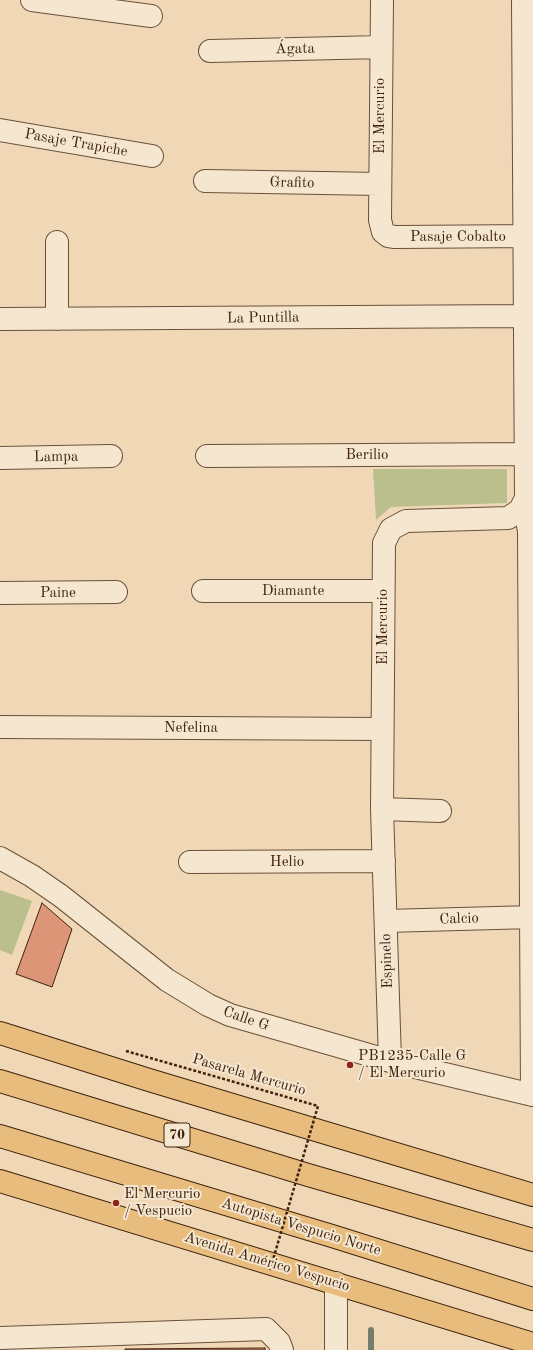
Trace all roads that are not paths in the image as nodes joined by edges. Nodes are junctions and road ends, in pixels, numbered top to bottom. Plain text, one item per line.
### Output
1 (32, 0) edge
2 (382, 0) edge
3 (523, 0) edge
4 (151, 16) dead end
5 (381, 47) junction
6 (210, 50) dead end
7 (0, 130) edge
8 (152, 156) dead end
9 (205, 181) dead end
10 (380, 184) junction
11 (383, 232) joint
12 (529, 236) edge
13 (57, 242) dead end
14 (525, 316) junction
15 (0, 319) edge
16 (57, 320) junction
17 (529, 372) edge
18 (526, 454) junction
19 (111, 456) dead end
20 (207, 456) dead end
21 (0, 458) edge
22 (527, 510) edge
23 (203, 591) dead end
24 (383, 591) junction
25 (116, 592) dead end
26 (0, 593) edge
27 (531, 646) edge
28 (0, 727) edge
29 (382, 729) junction
30 (532, 787) edge
31 (382, 809) junction
32 (440, 811) dead end
33 (0, 858) edge
34 (384, 861) junction
35 (190, 862) dead end
36 (532, 916) edge
37 (386, 921) junction
38 (0, 1033) edge
39 (532, 1056) edge
40 (390, 1061) junction
41 (0, 1081) edge
42 (532, 1095) edge
43 (0, 1136) edge
44 (0, 1181) edge
45 (533, 1195) edge
46 (533, 1240) edge
47 (336, 1283) junction
48 (533, 1299) edge
49 (0, 1338) edge
50 (533, 1344) edge
51 (282, 1350) edge
52 (336, 1350) edge

1 - 4 street
2 - 5 street, El Mercurio
3 - 12 street
5 - 6 street, Ágata
5 - 10 street, El Mercurio
7 - 8 street, Pasaje Trapiche
9 - 10 street, Grafito
10 - 11 street, El Mercurio
11 - 12 street, Pasaje Cobalto
12 - 14 street
13 - 16 street
14 - 16 street, La Puntilla
14 - 17 street
15 - 16 street, La Puntilla
17 - 18 street
18 - 20 street, Berilio
18 - 22 street
19 - 21 street, Lampa
22 - 24 street, El Mercurio
22 - 27 street
23 - 24 street, Diamante
24 - 29 street, El Mercurio
25 - 26 street, Paine
27 - 30 street
28 - 29 street, Nefelina
29 - 31 street, El Mercurio
30 - 36 street
31 - 32 street
31 - 34 street, El Mercurio
33 - 40 street, Calle G
34 - 35 street, Helio
34 - 37 street, Espinelo
36 - 37 street, Calcio
36 - 39 street
37 - 40 street, Espinelo
38 - 45 main road
39 - 42 street
40 - 42 street, Calle G
41 - 46 main road, 70
43 - 48 main road, Autopista Vespucio Norte
44 - 47 main road, Avenida Américo Vespucio
47 - 50 main road, Avenida Américo Vespucio
47 - 52 street
49 - 51 street

